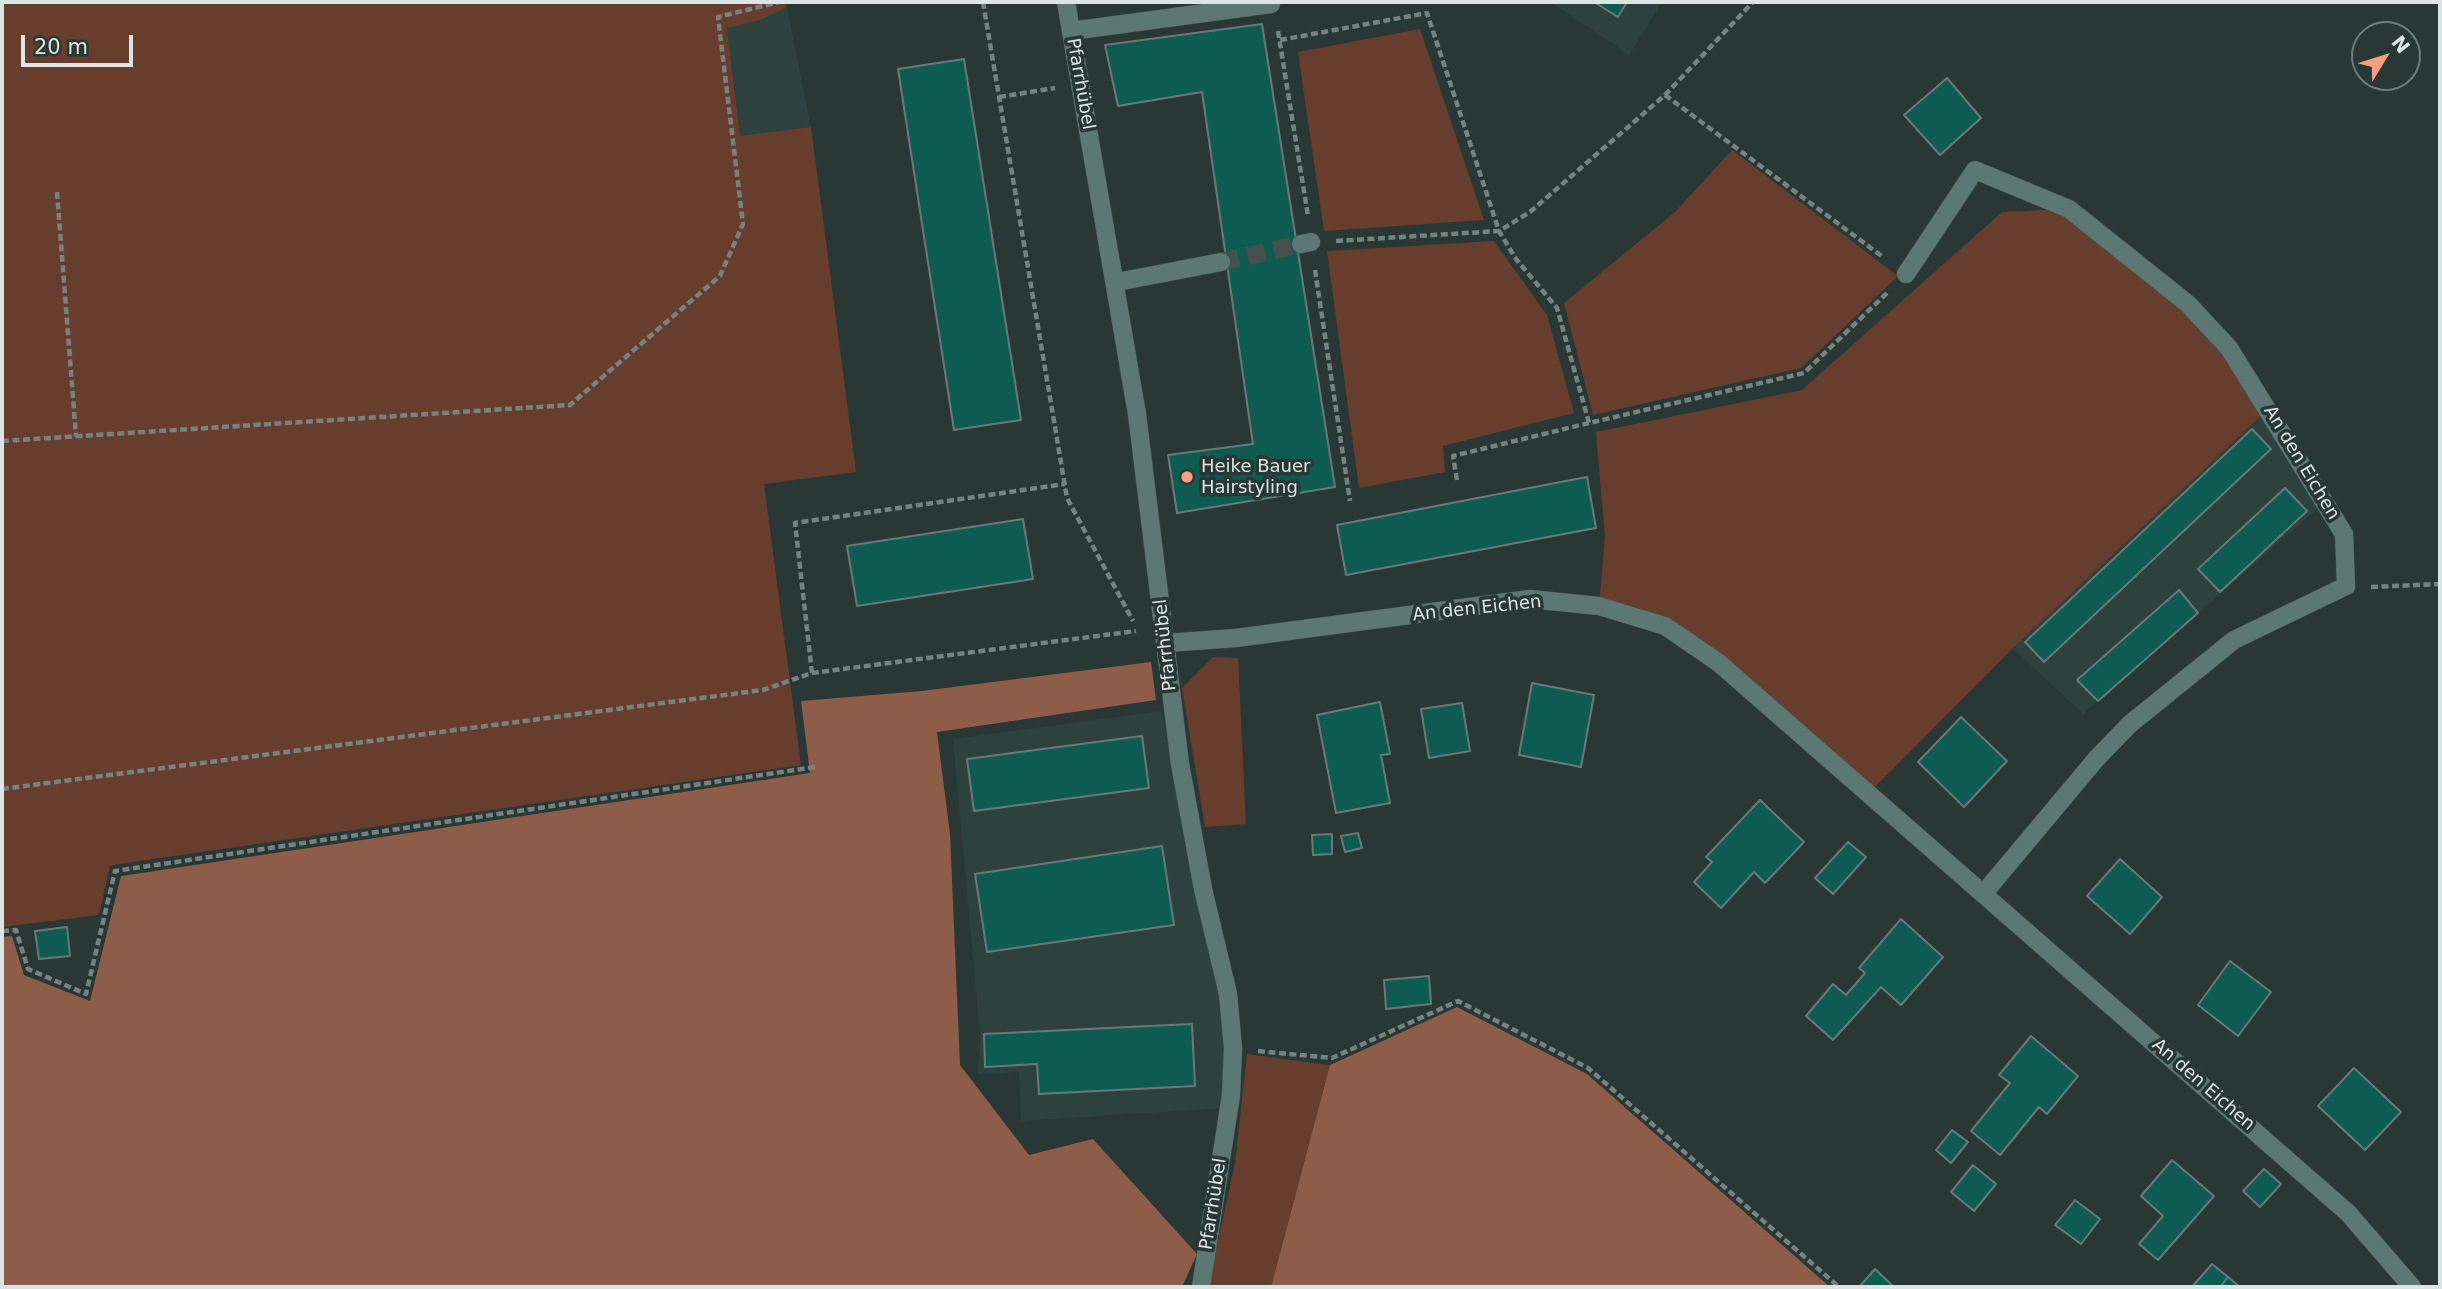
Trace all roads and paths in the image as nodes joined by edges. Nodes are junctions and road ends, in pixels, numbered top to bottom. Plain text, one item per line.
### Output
1 (779, 2) edge
2 (983, 2) edge
3 (1066, 2) edge
4 (1753, 2) edge
5 (1271, 4) joint
6 (1071, 31) junction
7 (1280, 40) junction
8 (1080, 84) junction
9 (1665, 96) junction
10 (999, 97) junction
11 (1303, 186) dead end
12 (57, 192) dead end
13 (1499, 231) junction
14 (1338, 241) dead end
15 (1306, 243) dead end
16 (1221, 262) tunnel mouth
17 (1906, 274) junction
18 (1117, 282) junction
19 (1589, 423) junction
20 (76, 436) junction
21 (2, 441) edge
22 (1457, 480) dead end
23 (1065, 484) junction
24 (1350, 501) dead end
25 (2440, 584) edge
26 (2346, 586) junction
27 (1138, 631) junction
28 (1166, 643) junction
29 (812, 673) junction
30 (815, 767) dead end
31 (2, 789) edge
32 (1984, 893) junction
33 (2, 931) edge
34 (1233, 1048) junction
35 (1201, 1287) edge
36 (1839, 1287) edge
37 (2412, 1287) edge

1 - 20 path
2 - 10 path
3 - 6 street, Pfarrhübel
4 - 9 path
5 - 6 street
5 - 7 path
6 - 8 street, Pfarrhübel
7 - 11 path
7 - 13 path
8 - 10 path
8 - 18 street, Pfarrhübel
9 - 13 path
9 - 17 path
10 - 23 path
12 - 20 path
13 - 14 path
13 - 19 path
15 - 24 path
16 - 18 street
17 - 19 path
17 - 26 street, An den Eichen
18 - 28 street, Pfarrhübel
19 - 22 path
20 - 21 path
23 - 27 path
23 - 29 path
25 - 26 path
26 - 32 street
27 - 28 path
27 - 29 path
28 - 32 street, An den Eichen
28 - 34 street, Pfarrhübel
29 - 31 path
30 - 33 path
32 - 37 street, An den Eichen
34 - 35 street, Pfarrhübel
34 - 36 path

